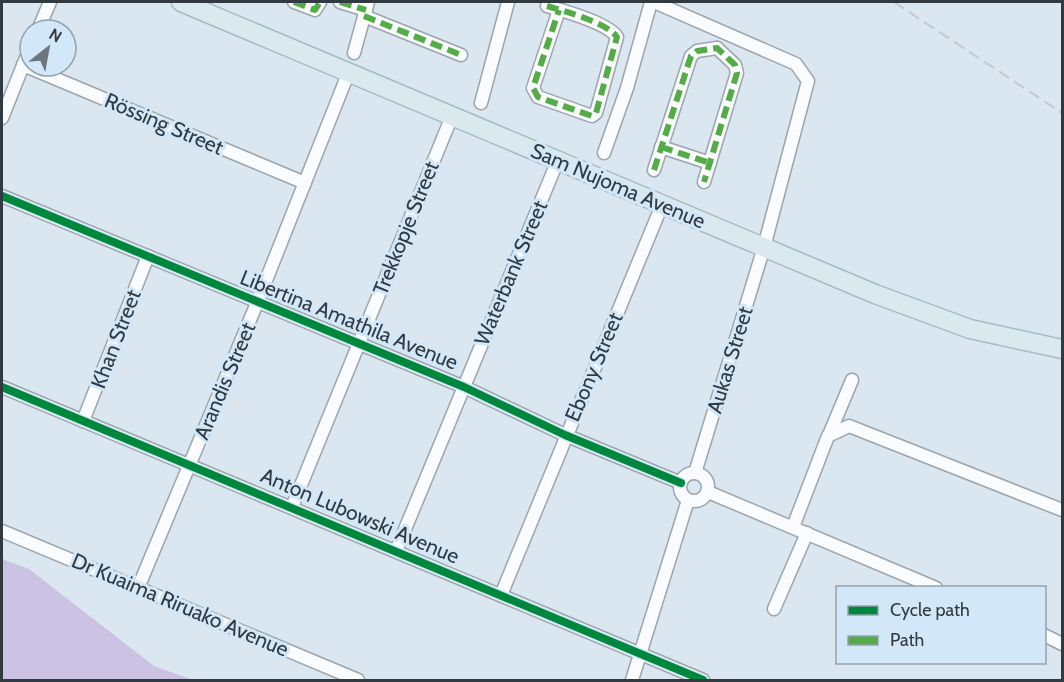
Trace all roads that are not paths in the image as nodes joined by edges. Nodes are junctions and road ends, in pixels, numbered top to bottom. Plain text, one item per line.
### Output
1 (50, 2) edge
2 (180, 2) edge
3 (294, 2) edge
4 (321, 2) edge
5 (340, 2) edge
6 (508, 2) edge
7 (652, 2) edge
8 (366, 9) edge
9 (43, 18) edge
10 (722, 32) junction
11 (717, 48) junction
12 (354, 53) dead end
13 (461, 55) dead end
14 (348, 74) junction
15 (18, 78) edge
16 (54, 78) edge
17 (605, 80) junction
18 (627, 88) junction
19 (481, 103) dead end
20 (452, 116) junction
21 (2, 118) edge
22 (661, 147) junction
23 (604, 153) dead end
24 (558, 160) junction
25 (710, 163) junction
26 (654, 170) dead end
27 (704, 182) dead end
28 (304, 183) junction
29 (2, 195) edge
30 (662, 205) junction
31 (764, 247) junction
32 (148, 256) junction
33 (257, 303) junction
34 (359, 344) junction
35 (1062, 348) edge
36 (852, 380) dead end
37 (2, 387) edge
38 (464, 387) junction
39 (83, 421) junction
40 (566, 435) junction
41 (828, 436) junction
42 (190, 464) junction
43 (695, 473) junction
44 (681, 483) junction
45 (708, 492) junction
46 (688, 501) junction
47 (292, 507) junction
48 (1062, 510) edge
49 (794, 528) junction
50 (2, 531) edge
51 (807, 533) junction
52 (396, 551) junction
53 (931, 586) edge
54 (138, 588) junction
55 (501, 596) junction
56 (774, 609) dead end
57 (1046, 636) edge
58 (1062, 644) edge
59 (639, 654) junction
60 (358, 681) edge
61 (632, 681) edge
62 (703, 681) edge

1 - 9 street
2 - 14 highway, Sam Nujoma Avenue
3 - 4 street
5 - 8 street
6 - 19 street
7 - 10 street
7 - 18 street
8 - 12 street
8 - 13 street
10 - 11 street
10 - 31 street, Aukas Street
11 - 22 street
11 - 25 street
14 - 20 highway, Sam Nujoma Avenue
14 - 28 street, Arandis Street
15 - 21 street
16 - 28 street, Rössing Street
17 - 17 street
17 - 18 street
18 - 23 street
20 - 24 highway, Sam Nujoma Avenue
20 - 34 street, Trekkopje Street
22 - 25 street
22 - 26 street
24 - 30 highway, Sam Nujoma Avenue
24 - 38 street, Waterbank Street
25 - 27 street
28 - 33 street, Arandis Street
29 - 32 street, Libertina Amathila Avenue
30 - 31 highway, Sam Nujoma Avenue
30 - 40 street, Ebony Street
31 - 35 highway, Sam Nujoma Avenue
31 - 43 street, Aukas Street
32 - 33 street, Libertina Amathila Avenue
32 - 39 street, Khan Street
33 - 34 street, Libertina Amathila Avenue
33 - 42 street, Arandis Street
34 - 38 street, Libertina Amathila Avenue
34 - 47 street, Trekkopje Street
36 - 41 street
37 - 39 street, Anton Lubowski Avenue
38 - 40 street, Libertina Amathila Avenue
38 - 52 street, Waterbank Street
39 - 42 street, Anton Lubowski Avenue
40 - 44 street, Libertina Amathila Avenue
40 - 55 street, Ebony Street
41 - 48 street
41 - 49 street
42 - 47 street, Anton Lubowski Avenue
42 - 54 street, Arandis Street
43 - 44 street
43 - 45 street
44 - 46 street
45 - 46 street
45 - 49 street
46 - 59 street
47 - 52 street, Anton Lubowski Avenue
49 - 51 street
50 - 54 street, Dr Kuaima Riruako Avenue
51 - 53 street
51 - 56 street
52 - 55 street, Anton Lubowski Avenue
54 - 60 street, Dr Kuaima Riruako Avenue
55 - 59 street, Anton Lubowski Avenue
57 - 58 street
59 - 61 street
59 - 62 street, Anton Lubowski Avenue

